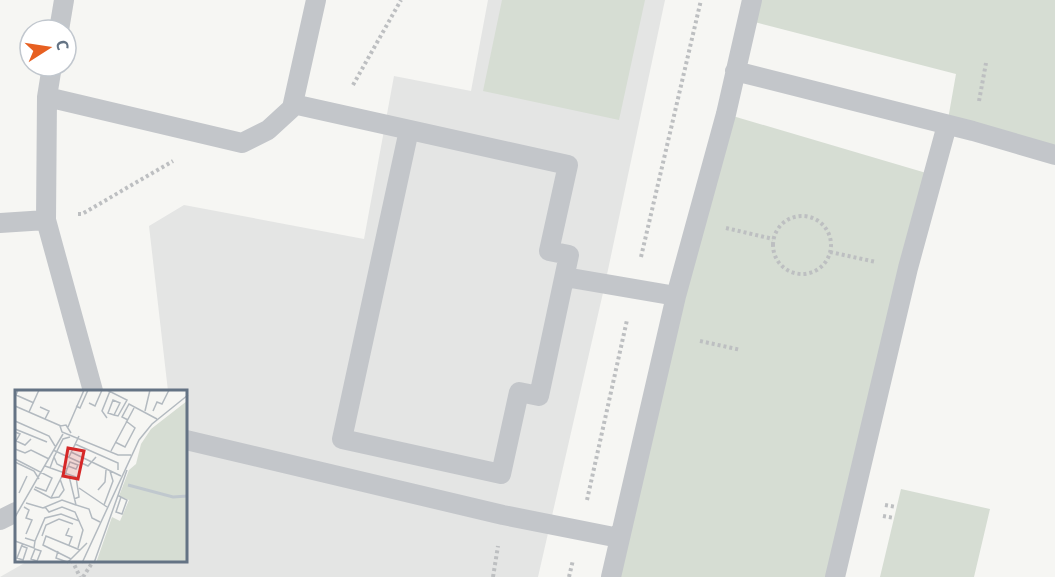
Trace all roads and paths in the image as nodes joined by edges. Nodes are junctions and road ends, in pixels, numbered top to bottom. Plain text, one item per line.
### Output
1 (64, 0) edge
2 (316, 0) edge
3 (401, 0) edge
4 (752, 0) edge
5 (60, 18) edge
6 (735, 71) junction
7 (50, 78) edge
8 (47, 98) junction
9 (293, 104) junction
10 (336, 114) junction
11 (947, 125) junction
12 (410, 130) junction
13 (215, 137) junction
14 (1055, 155) edge
15 (46, 220) junction
16 (696, 221) junction
17 (0, 223) edge
18 (773, 239) junction
19 (830, 252) junction
20 (908, 268) junction
21 (565, 277) junction
22 (676, 296) junction
23 (93, 390) edge
24 (188, 440) edge
25 (15, 512) edge
26 (0, 520) edge
27 (619, 538) junction
28 (73, 562) edge
29 (93, 562) edge
30 (82, 577) edge
31 (611, 577) edge
32 (835, 577) edge

1 - 5 lane
2 - 9 lane
3 - 10 path
4 - 6 lane
6 - 11 lane
6 - 16 lane
7 - 8 lane
8 - 13 lane
8 - 15 lane
9 - 10 lane
9 - 13 lane
10 - 12 lane
11 - 14 lane
11 - 20 lane
12 - 21 lane
12 - 21 lane
13 - 15 path
15 - 17 lane
15 - 23 lane
16 - 18 path
16 - 22 lane
18 - 19 path
18 - 19 path
19 - 20 path
20 - 32 lane
21 - 22 lane
22 - 27 lane
24 - 27 lane
25 - 26 lane
27 - 31 lane
28 - 30 path
29 - 30 path

